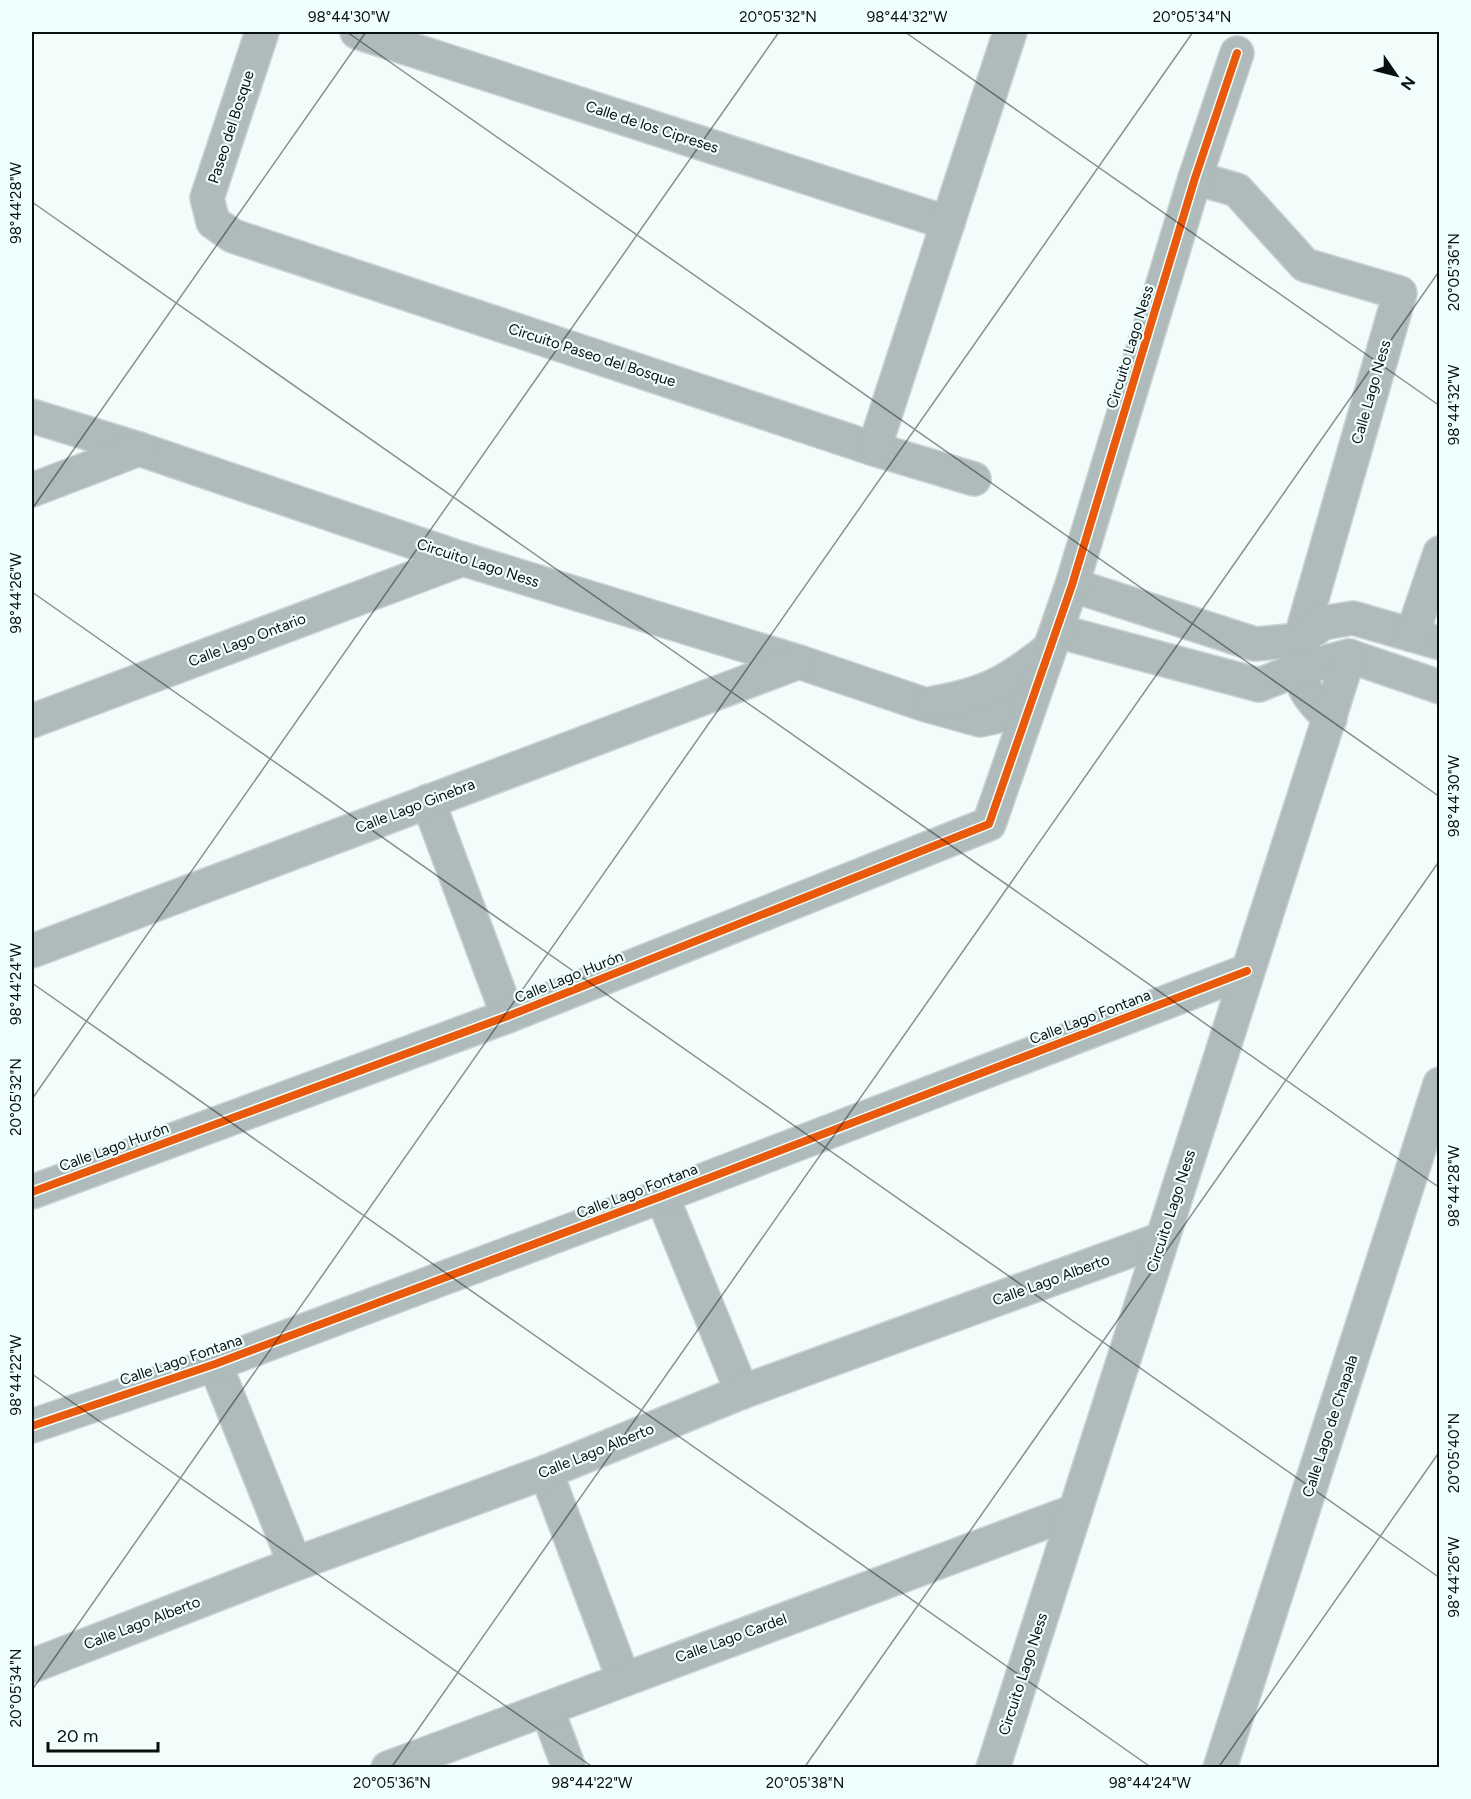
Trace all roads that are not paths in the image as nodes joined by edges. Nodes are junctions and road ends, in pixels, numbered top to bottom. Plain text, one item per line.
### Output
1 (262, 32) edge
2 (357, 32) edge
3 (1010, 32) edge
4 (1237, 53) dead end
5 (1195, 178) junction
6 (213, 222) joint
7 (948, 223) junction
8 (32, 416) edge
9 (874, 448) junction
10 (139, 449) junction
11 (974, 479) dead end
12 (32, 490) edge
13 (1440, 553) edge
14 (463, 559) junction
15 (1072, 585) junction
16 (1426, 639) edge
17 (1053, 640) junction
18 (1299, 655) junction
19 (1349, 656) junction
20 (799, 662) junction
21 (1440, 687) edge
22 (1032, 699) junction
23 (926, 705) junction
24 (1330, 719) junction
25 (32, 721) edge
26 (429, 801) junction
27 (32, 951) edge
28 (1247, 971) junction
29 (508, 1016) junction
30 (1440, 1084) edge
31 (32, 1192) edge
32 (662, 1196) junction
33 (1162, 1239) junction
34 (215, 1364) junction
35 (742, 1392) junction
36 (32, 1425) edge
37 (546, 1472) junction
38 (1075, 1511) junction
39 (295, 1564) junction
40 (32, 1666) edge
41 (623, 1678) junction
42 (547, 1709) junction
43 (388, 1767) edge
44 (569, 1767) edge
45 (993, 1767) edge
46 (1220, 1767) edge

1 - 6 street, Paseo del Bosque
2 - 7 street, Calle de los Cipreses
3 - 7 street
4 - 5 street, Circuito Lago Ness
5 - 15 street, Circuito Lago Ness
5 - 18 street, Calle Lago Ness
6 - 9 street, Circuito Paseo del Bosque
7 - 9 street
8 - 10 street, Circuito Lago Ness
9 - 11 street, Circuito Paseo del Bosque
10 - 12 street
10 - 14 street, Circuito Lago Ness
13 - 16 street
14 - 20 street, Circuito Lago Ness
14 - 25 street, Calle Lago Ontario
15 - 17 street, Circuito Lago Ness
15 - 18 street
16 - 18 street
17 - 18 street
17 - 22 street, Calle Lago Hurón
17 - 23 street, Circuito Lago Ness
18 - 19 street
18 - 24 street
19 - 21 street
19 - 24 street, Circuito Lago Ness
20 - 23 street, Circuito Lago Ness
20 - 26 street, Calle Lago Ginebra
22 - 23 street, Circuito Lago Ness
22 - 29 street, Calle Lago Hurón
24 - 28 street, Circuito Lago Ness
26 - 27 street, Calle Lago Ginebra
26 - 29 street
28 - 32 street, Calle Lago Fontana
28 - 33 street, Circuito Lago Ness
29 - 31 street, Calle Lago Hurón
30 - 46 street, Calle Lago de Chapala
32 - 34 street, Calle Lago Fontana
32 - 35 street
33 - 35 street, Calle Lago Alberto
33 - 38 street, Circuito Lago Ness
34 - 36 street, Calle Lago Fontana
34 - 39 street
35 - 37 street, Calle Lago Alberto
37 - 39 street, Calle Lago Alberto
37 - 41 street
38 - 41 street, Calle Lago Cardel
38 - 45 street, Circuito Lago Ness
39 - 40 street, Calle Lago Alberto
41 - 42 street, Calle Lago Cardel
42 - 43 street, Calle Lago Cardel
42 - 44 street

